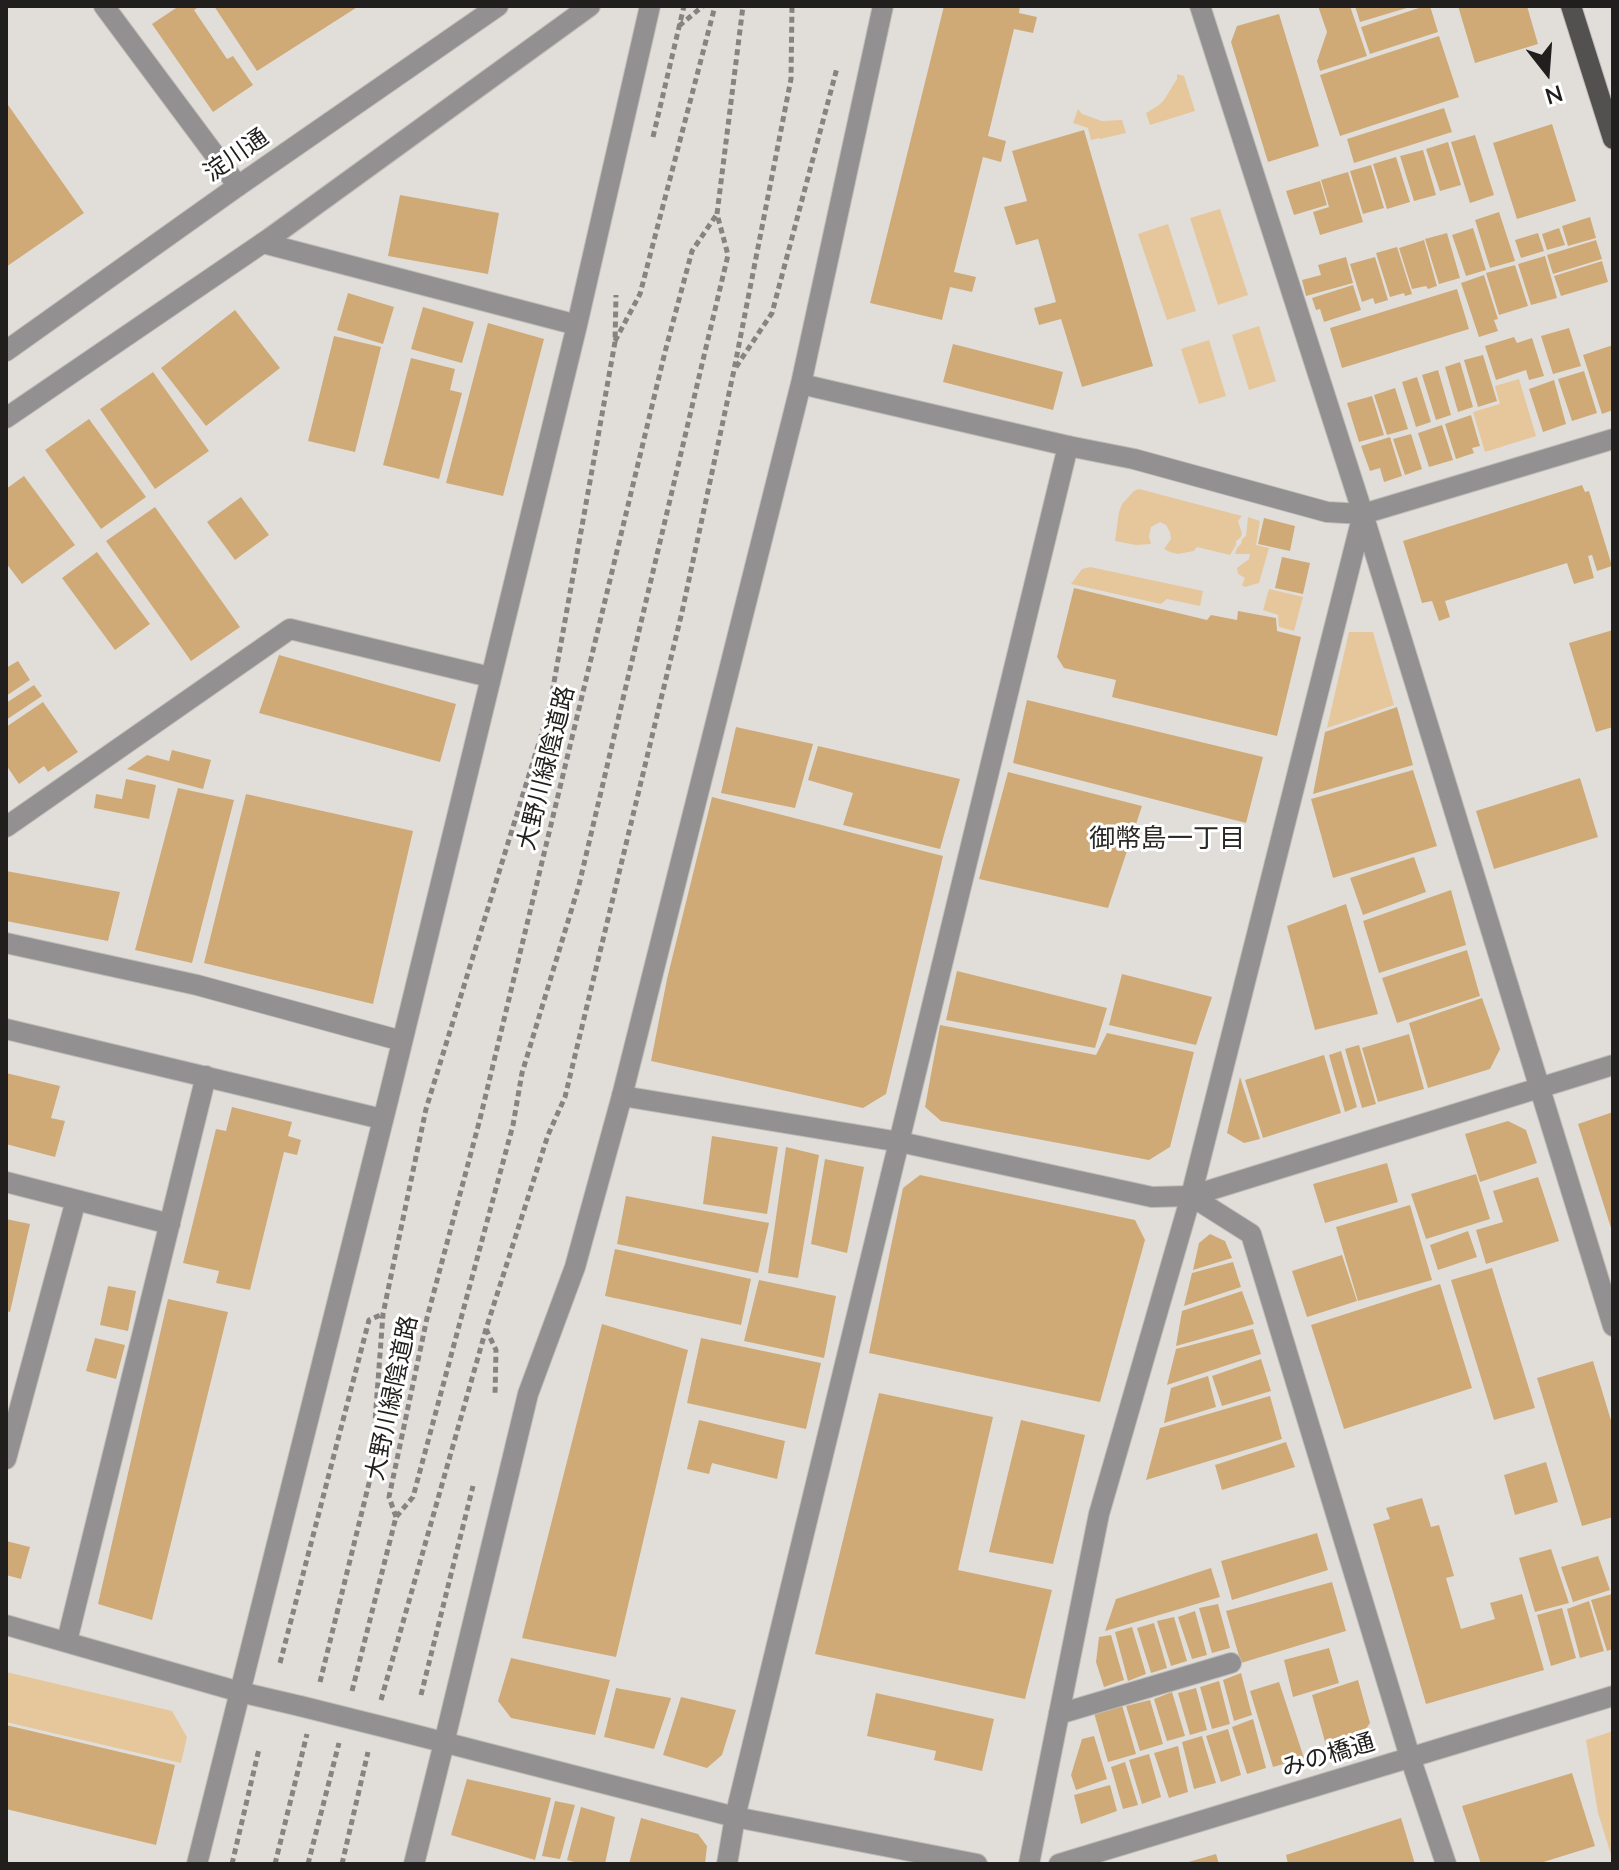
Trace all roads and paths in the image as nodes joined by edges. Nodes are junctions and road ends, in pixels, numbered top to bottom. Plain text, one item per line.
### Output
1 (104, 6) edge
2 (498, 6) edge
3 (590, 6) edge
4 (650, 6) edge
5 (684, 6) edge
6 (703, 6) edge
7 (715, 6) edge
8 (743, 6) edge
9 (792, 6) edge
10 (883, 6) edge
11 (1571, 6) edge
12 (1208, 8) edge
13 (679, 26) junction
14 (839, 60) dead end
15 (1613, 139) edge
16 (651, 145) dead end
17 (238, 186) junction
18 (717, 214) junction
19 (263, 243) junction
20 (616, 294) dead end
21 (577, 325) junction
22 (615, 342) junction
23 (6, 351) edge
24 (734, 370) junction
25 (801, 384) junction
26 (6, 418) edge
27 (1613, 439) edge
28 (1068, 446) junction
29 (1363, 514) junction
30 (490, 677) junction
31 (6, 827) edge
32 (6, 943) edge
33 (6, 1029) edge
34 (402, 1041) junction
35 (1613, 1065) edge
36 (206, 1076) junction
37 (1539, 1088) junction
38 (622, 1096) junction
39 (382, 1119) junction
40 (900, 1142) junction
41 (6, 1182) edge
42 (1191, 1196) junction
43 (76, 1200) junction
44 (170, 1224) junction
45 (383, 1314) junction
46 (1613, 1326) edge
47 (486, 1329) junction
48 (492, 1408) dead end
49 (6, 1459) edge
50 (474, 1483) dead end
51 (6, 1625) edge
52 (67, 1641) junction
53 (280, 1663) dead end
54 (1231, 1663) dead end
55 (319, 1684) dead end
56 (240, 1692) junction
57 (421, 1695) dead end
58 (1613, 1696) edge
59 (379, 1708) dead end
60 (1059, 1714) junction
61 (308, 1729) dead end
62 (444, 1743) junction
63 (259, 1747) dead end
64 (368, 1751) dead end
65 (1410, 1757) junction
66 (735, 1817) junction
67 (197, 1864) edge
68 (232, 1864) edge
69 (275, 1864) edge
70 (342, 1864) edge
71 (414, 1864) edge
72 (727, 1864) edge
73 (977, 1864) edge
74 (1029, 1864) edge
75 (1059, 1864) edge
76 (1446, 1864) edge

1 - 17 street
2 - 17 street, 淀川通
3 - 19 street
4 - 21 street
5 - 13 path
6 - 13 path
7 - 22 path
8 - 18 path, 大野川緑陰道路
9 - 24 path
10 - 25 street
11 - 15 main road
12 - 29 street
13 - 16 path
14 - 24 path
17 - 23 street, 淀川通
18 - 18 path, 大野川緑陰道路
19 - 21 street
19 - 26 street
20 - 22 path
21 - 30 street
22 - 45 path
24 - 47 path
25 - 28 street
25 - 38 street
27 - 29 street
28 - 29 street
28 - 40 street
29 - 37 street
29 - 42 street
30 - 31 street
30 - 34 street
32 - 34 street
33 - 36 street
34 - 39 street
35 - 37 street
36 - 39 street
36 - 44 street
37 - 42 street
37 - 46 street
38 - 40 street
38 - 62 street
39 - 56 street
40 - 42 street
40 - 66 street
41 - 43 street
42 - 60 street
42 - 65 street
43 - 44 street
43 - 49 street
44 - 52 street
45 - 53 path
45 - 55 path
47 - 48 path
47 - 59 path
50 - 57 path
51 - 52 street
52 - 56 street
54 - 60 street
56 - 62 street, bridge
56 - 67 street
58 - 65 street, みの橋通
60 - 74 street
61 - 69 path
62 - 66 street
62 - 71 street
63 - 68 path
64 - 70 path
65 - 75 street, みの橋通
65 - 76 street
66 - 72 street
66 - 73 street

